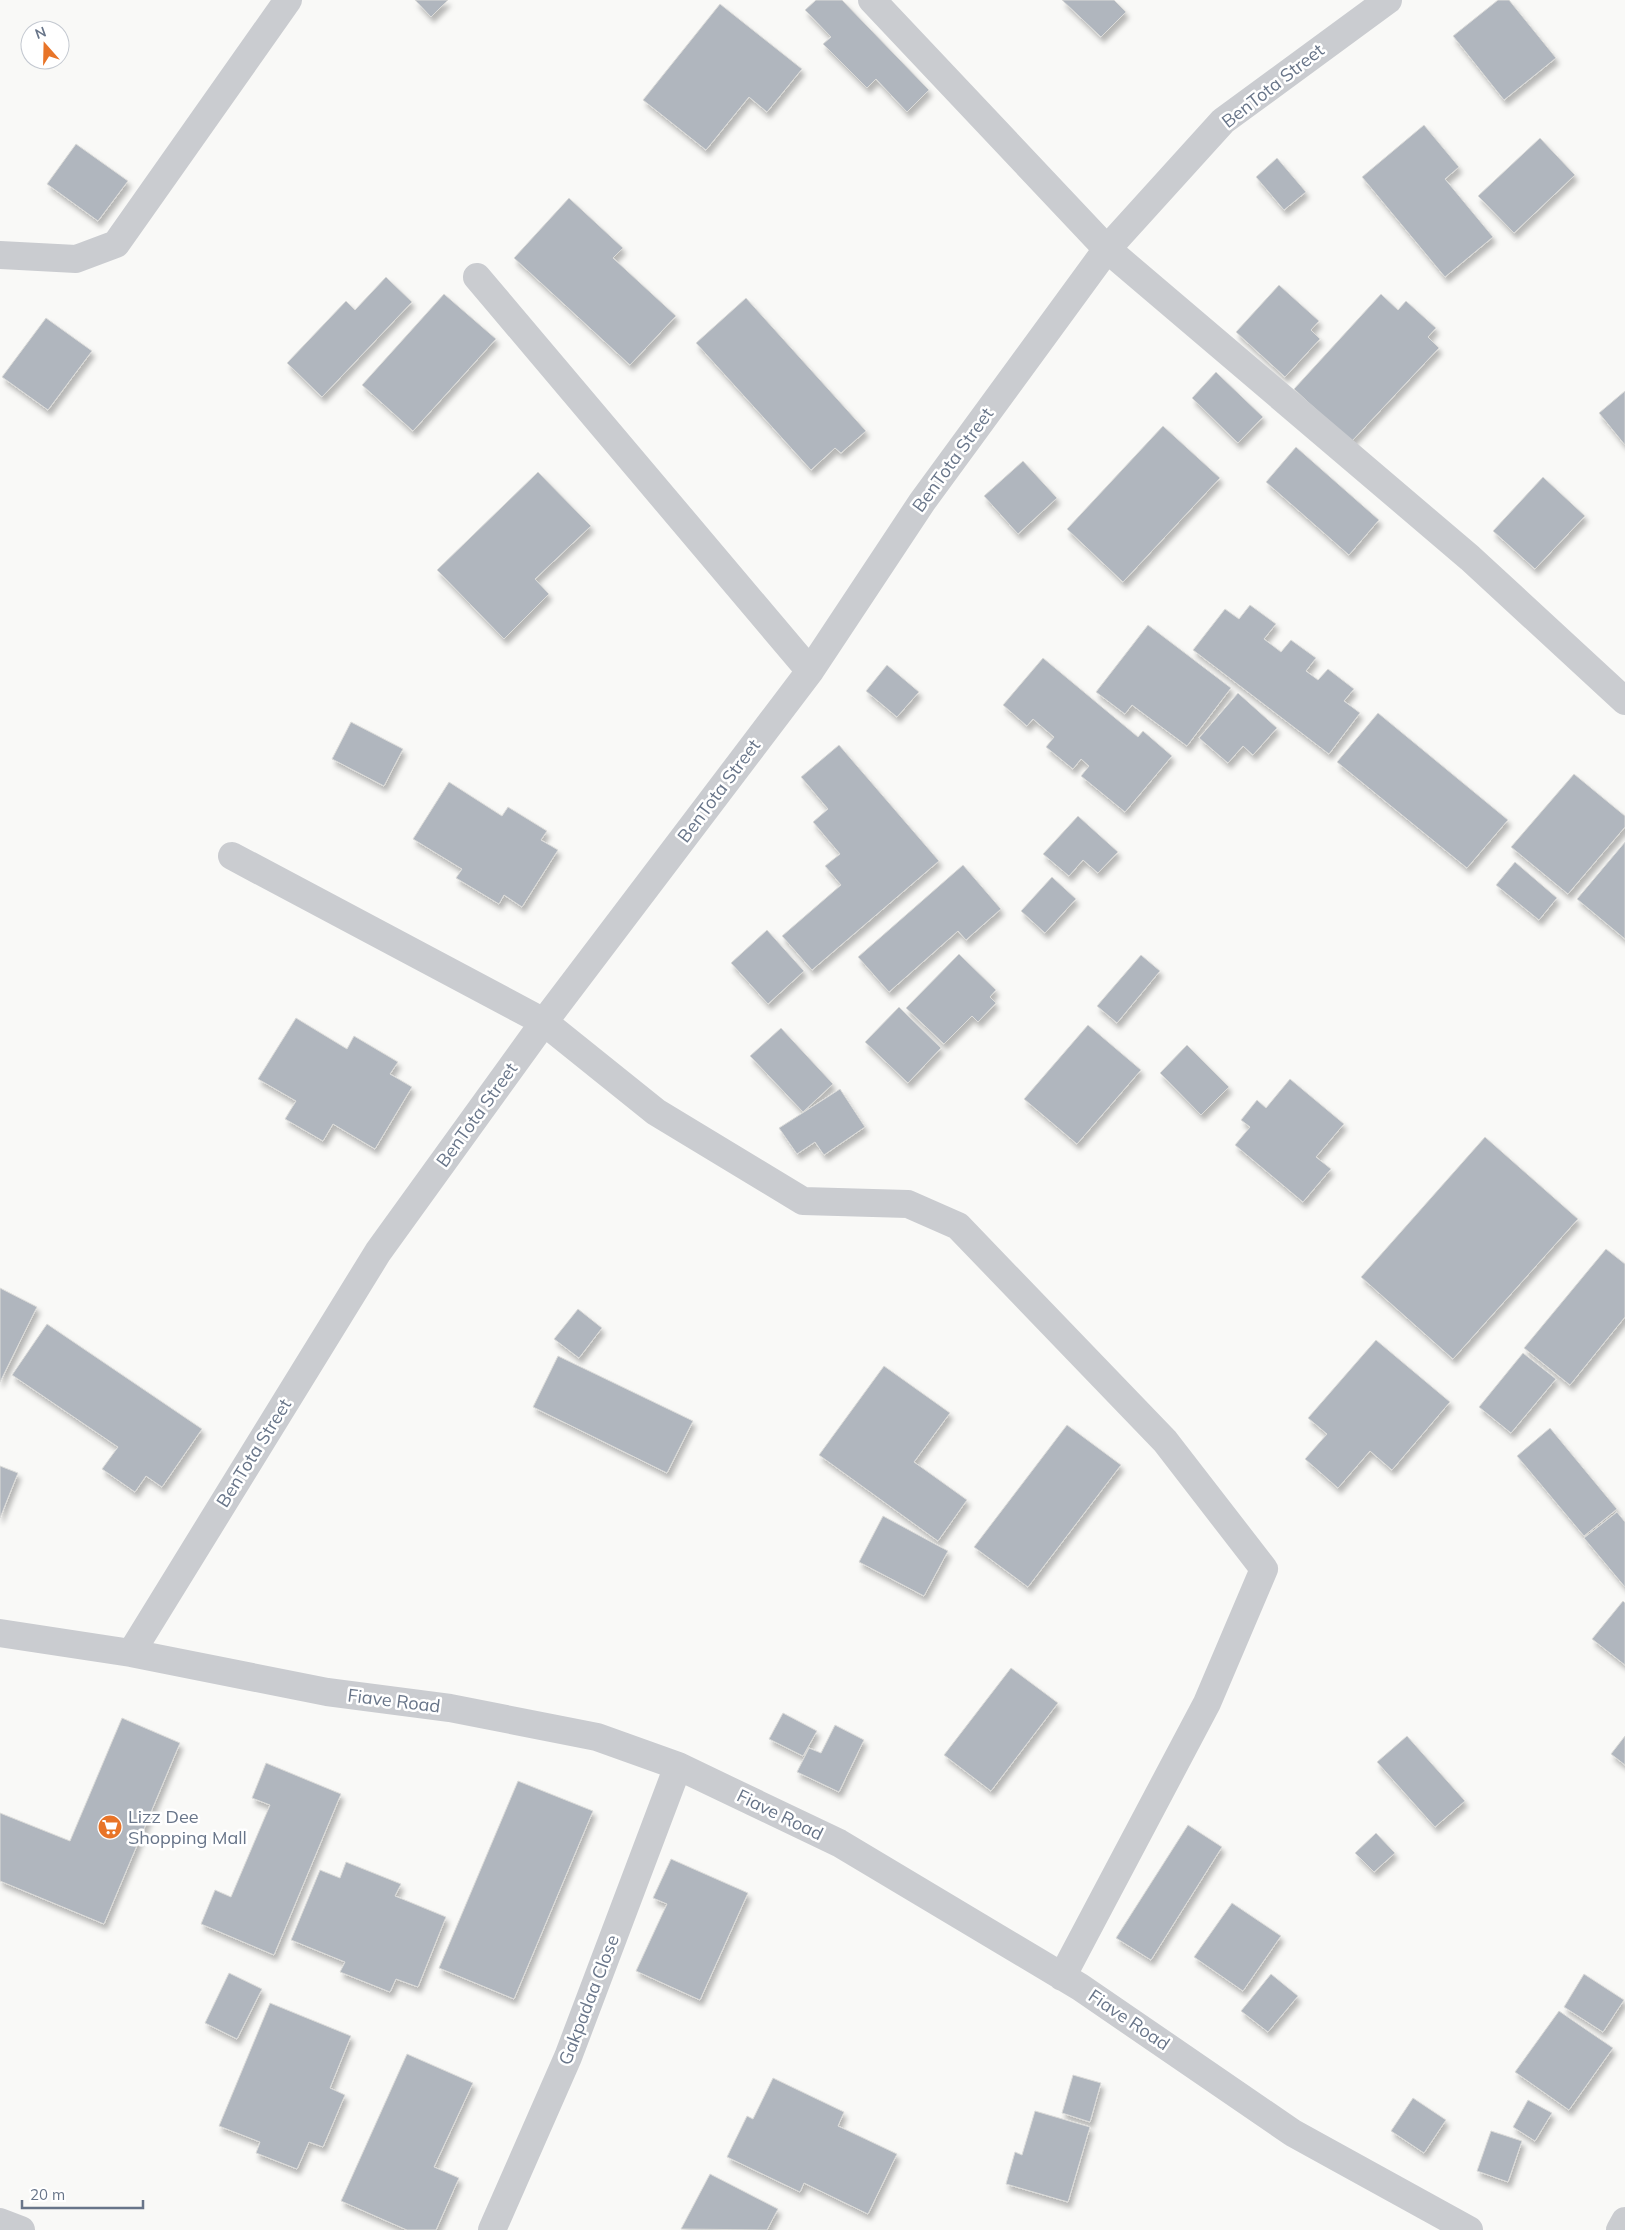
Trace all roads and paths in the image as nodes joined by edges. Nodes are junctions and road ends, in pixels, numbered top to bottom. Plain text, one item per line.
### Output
1 (288, 0) edge
2 (872, 0) edge
3 (1388, 0) edge
4 (1107, 250) junction
5 (0, 255) edge
6 (477, 277) dead end
7 (810, 671) junction
8 (1625, 701) edge
9 (232, 856) dead end
10 (544, 1022) junction
11 (0, 1633) edge
12 (131, 1653) junction
13 (678, 1766) junction
14 (1062, 1977) junction
15 (1625, 2221) edge
16 (0, 2222) edge
17 (21, 2230) edge
18 (492, 2230) edge
19 (1469, 2230) edge
20 (1620, 2230) edge

1 - 5 street
2 - 4 street
3 - 4 street, BenTota Street
4 - 7 street, BenTota Street
4 - 8 street
6 - 7 street
7 - 10 street, BenTota Street
9 - 10 street
10 - 12 street, BenTota Street
10 - 14 street
11 - 12 street, Fiave Road
12 - 13 street, Fiave Road
13 - 14 street, Fiave Road
13 - 18 street, Gakpadaa Close
14 - 19 street, Fiave Road
15 - 20 street
16 - 17 street

